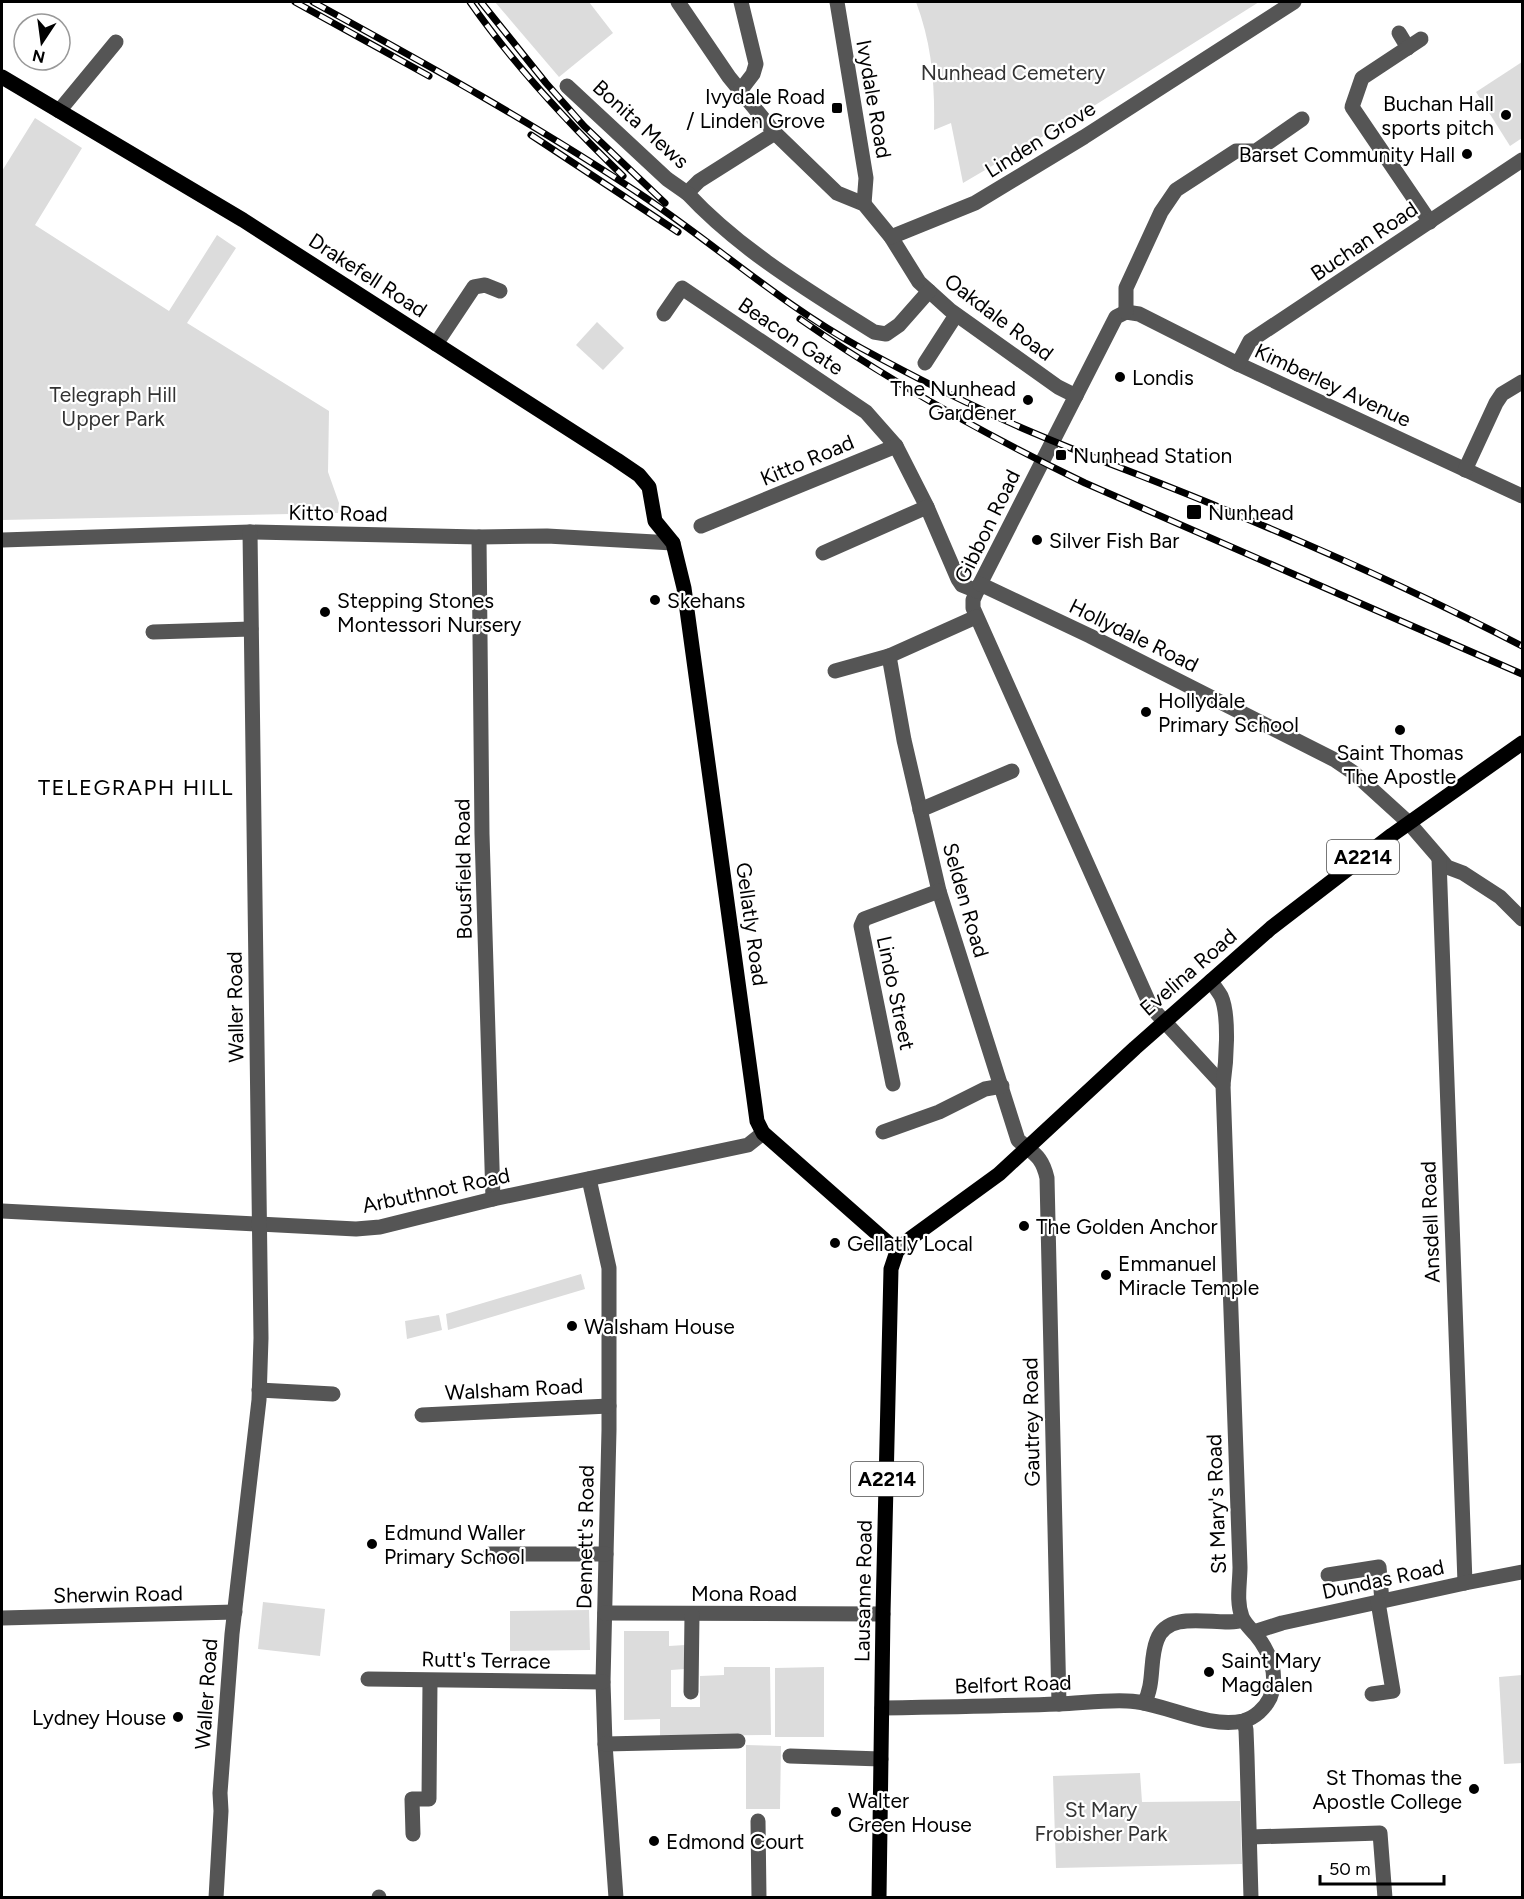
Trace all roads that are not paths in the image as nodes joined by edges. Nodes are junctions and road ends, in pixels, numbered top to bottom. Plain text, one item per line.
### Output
1 (678, 2) edge
2 (741, 2) edge
3 (837, 2) edge
4 (1294, 2) edge
5 (1399, 33) dead end
6 (116, 42) dead end
7 (2, 77) edge
8 (567, 86) dead end
9 (740, 91) junction
10 (60, 111) junction
11 (1302, 119) dead end
12 (776, 133) junction
13 (1522, 160) edge
14 (687, 193) junction
15 (864, 204) junction
16 (1430, 222) junction
17 (891, 237) junction
18 (500, 291) dead end
19 (929, 291) junction
20 (1126, 312) junction
21 (664, 314) dead end
22 (956, 315) junction
23 (436, 344) junction
24 (924, 363) dead end
25 (1238, 364) junction
26 (1522, 382) edge
27 (1076, 396) junction
28 (896, 446) junction
29 (1465, 470) junction
30 (1522, 496) edge
31 (927, 507) junction
32 (701, 526) dead end
33 (250, 532) junction
34 (479, 537) junction
35 (2, 540) edge
36 (672, 543) junction
37 (823, 553) dead end
38 (978, 587) junction
39 (976, 617) junction
40 (252, 628) junction
41 (153, 632) dead end
42 (889, 656) junction
43 (835, 671) dead end
44 (1522, 743) edge
45 (1012, 771) dead end
46 (920, 810) junction
47 (1409, 823) junction
48 (1439, 859) junction
49 (939, 891) junction
50 (1522, 919) edge
51 (1211, 981) junction
52 (1164, 1022) junction
53 (893, 1084) dead end
54 (1222, 1085) junction
55 (1002, 1086) junction
56 (763, 1132) junction
57 (883, 1132) dead end
58 (1026, 1147) junction
59 (589, 1179) junction
60 (493, 1199) junction
61 (2, 1211) edge
62 (260, 1224) junction
63 (897, 1251) junction
64 (259, 1390) junction
65 (333, 1394) dead end
66 (609, 1406) junction
67 (422, 1415) dead end
68 (490, 1554) dead end
69 (606, 1554) junction
70 (1522, 1572) edge
71 (1328, 1575) dead end
72 (1465, 1583) junction
73 (1380, 1601) junction
74 (235, 1612) junction
75 (604, 1613) junction
76 (692, 1614) junction
77 (883, 1614) junction
78 (2, 1618) edge
79 (1243, 1620) junction
80 (1254, 1632) junction
81 (368, 1679) dead end
82 (430, 1681) junction
83 (603, 1682) junction
84 (691, 1692) dead end
85 (1372, 1694) dead end
86 (1144, 1703) junction
87 (1059, 1704) junction
88 (882, 1708) junction
89 (1244, 1721) junction
90 (738, 1741) dead end
91 (605, 1744) junction
92 (790, 1756) dead end
93 (881, 1759) junction
94 (758, 1821) dead end
95 (413, 1834) dead end
96 (1250, 1837) junction
97 (216, 1898) edge
98 (616, 1898) edge
99 (759, 1898) edge
100 (879, 1898) edge
101 (1251, 1898) edge
102 (1385, 1898) edge

1 - 9 street
2 - 9 street
3 - 15 street, Ivydale Road
4 - 17 street, Linden Grove
5 - 16 street
6 - 10 street
7 - 10 main road, Drakefell Road
8 - 14 street, Bonita Mews
9 - 12 street
10 - 23 main road, Drakefell Road
11 - 20 street
12 - 14 street, Bonita Mews
12 - 15 street
13 - 16 street, Buchan Road
14 - 19 street
15 - 17 street, Oakdale Road
16 - 25 street, Buchan Road
17 - 19 street, Oakdale Road
18 - 23 street
19 - 22 street, Oakdale Road
20 - 25 street, Kimberley Avenue
20 - 27 street, Gibbon Road
21 - 28 street, Beacon Gate
22 - 24 street
22 - 27 street, Oakdale Road
23 - 36 main road, Drakefell Road
25 - 29 street, Kimberley Avenue
26 - 29 street
27 - 38 street, Gibbon Road
28 - 31 street, Hollydale Road
28 - 32 street, Kitto Road
29 - 30 street, Kimberley Avenue
31 - 37 street
31 - 38 street, Hollydale Road
33 - 34 street, Kitto Road
33 - 35 street, Kitto Road
33 - 40 street, Waller Road
34 - 36 street, Kitto Road
34 - 60 street, Bousfield Road
36 - 56 main road, Gellatly Road
38 - 39 street, Gibbon Road
38 - 47 street, Hollydale Road
39 - 42 street
39 - 52 street, Gibbon Road
40 - 41 street
40 - 62 street, Waller Road
42 - 43 street
42 - 46 street, Selden Road
44 - 47 main road, Evelina Road / A2214
45 - 46 street
46 - 49 street, Selden Road
47 - 48 street, Hollydale Road
47 - 51 main road, Evelina Road / A2214
48 - 50 street, Hollydale Road
48 - 72 street, Ansdell Road
49 - 53 street, Lindo Street
49 - 55 street, Selden Road
51 - 52 main road, Evelina Road / A2214
51 - 54 street, St Mary's Road
52 - 54 street
52 - 58 main road, Evelina Road / A2214
54 - 79 street, St Mary's Road
55 - 57 street
55 - 58 street, Selden Road
56 - 59 street, Arbuthnot Road
56 - 63 main road
58 - 63 main road, Evelina Road / A2214
58 - 87 street, Gautrey Road
59 - 60 street, Arbuthnot Road
59 - 66 street, Dennett's Road
60 - 62 street, Arbuthnot Road
61 - 62 street, Arbuthnot Road
62 - 64 street, Waller Road
63 - 77 main road, Lausanne Road / A2214
64 - 65 street
64 - 74 street, Waller Road
66 - 67 street, Walsham Road
66 - 69 street, Dennett's Road
68 - 69 street
69 - 75 street, Dennett's Road
70 - 72 street, Dundas Road
71 - 73 street
72 - 73 street, Dundas Road
73 - 80 street, Dundas Road
73 - 85 street
74 - 78 street, Sherwin Road
74 - 97 street, Waller Road
75 - 76 street, Mona Road
75 - 83 street, Dennett's Road
76 - 77 street, Mona Road
76 - 84 street
77 - 88 main road, Lausanne Road / A2214
79 - 80 street
79 - 86 street
80 - 89 street
81 - 82 street, Rutt's Terrace
82 - 83 street, Rutt's Terrace
82 - 95 street
83 - 91 street, Dennett's Road
86 - 87 street, Belfort Road
86 - 89 street, Belfort Road
87 - 88 street, Belfort Road
88 - 93 main road, Lausanne Road / A2214
89 - 96 street
90 - 91 street
91 - 98 street, Dennett's Road
92 - 93 street
93 - 100 main road, Lausanne Road / A2214
94 - 99 street
96 - 101 street
96 - 102 street

